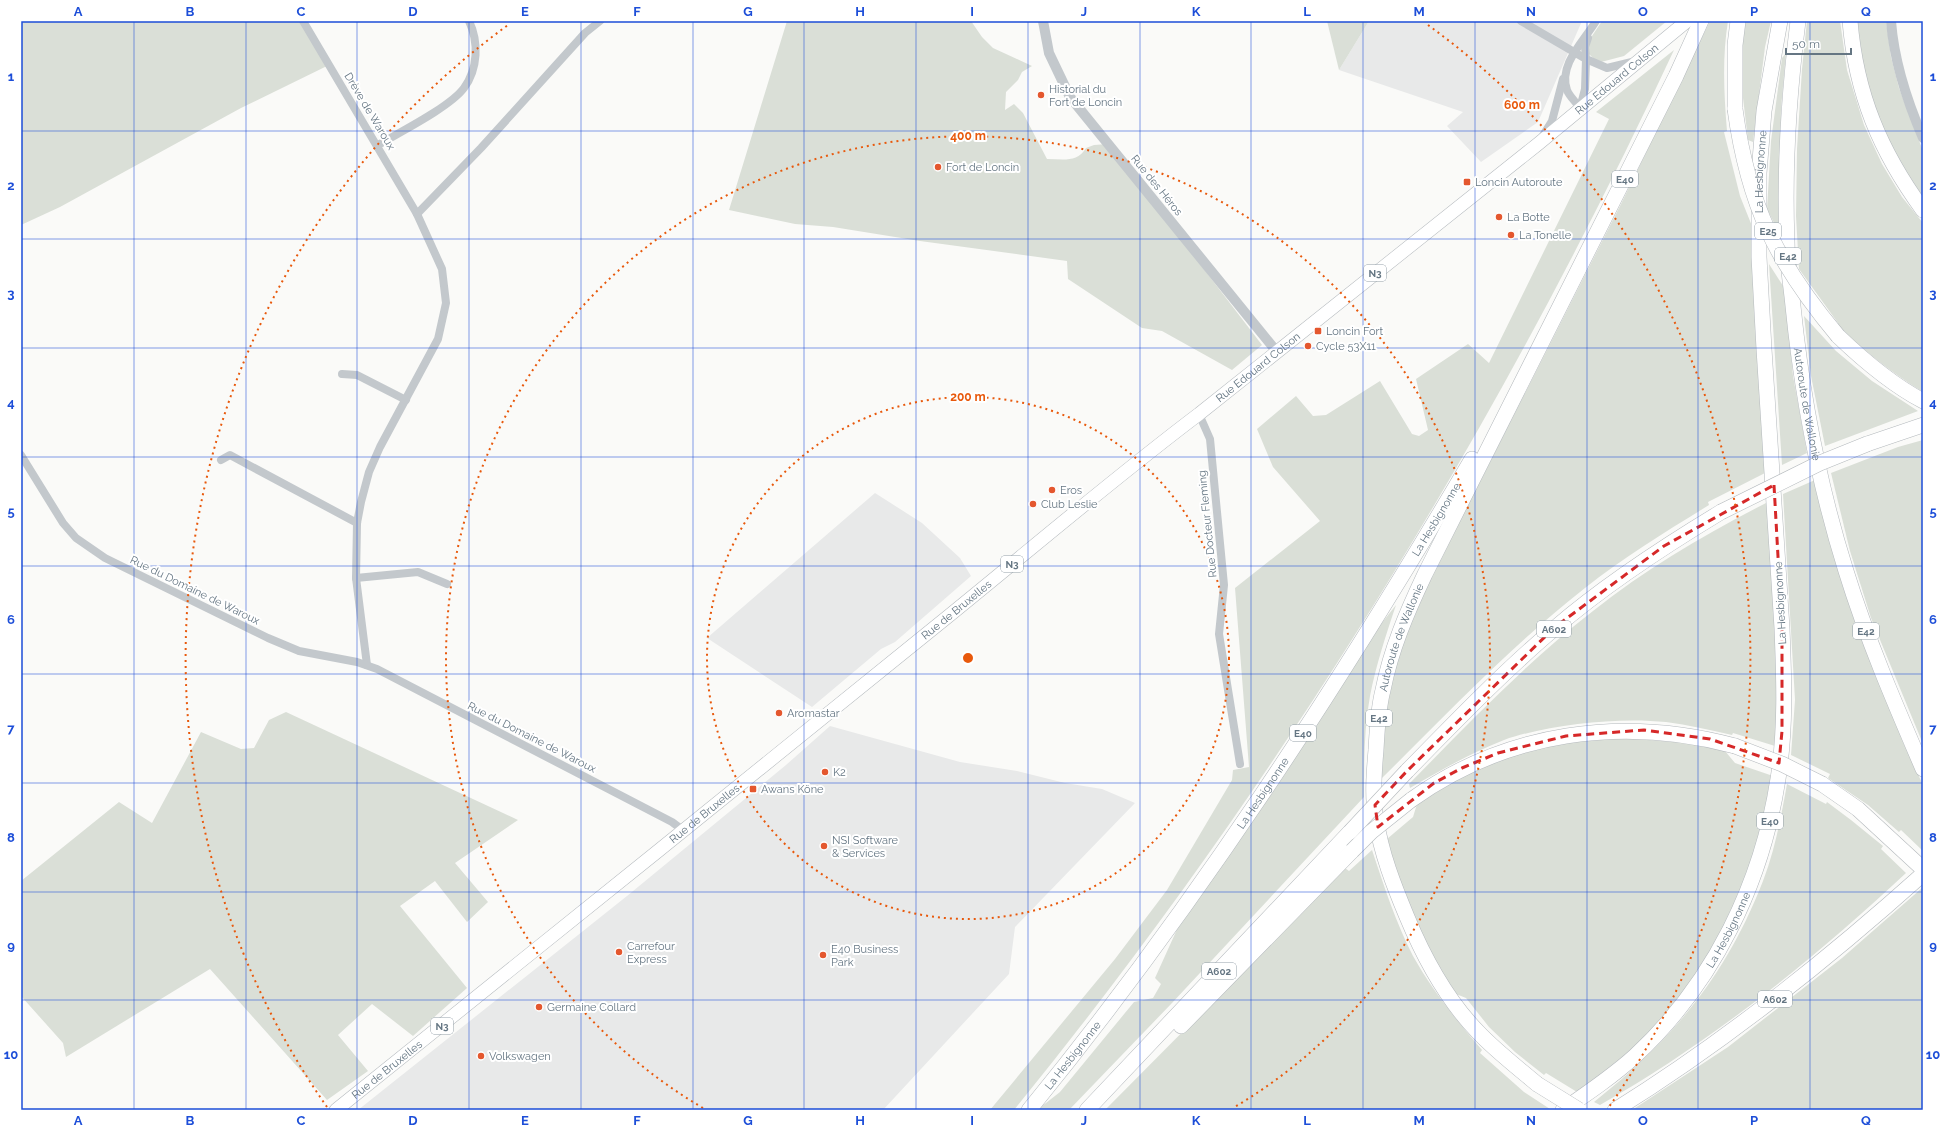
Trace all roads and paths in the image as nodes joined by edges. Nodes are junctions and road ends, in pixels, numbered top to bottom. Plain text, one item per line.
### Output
1 (303, 21) edge
2 (469, 21) edge
3 (600, 21) edge
4 (1043, 21) edge
5 (1521, 21) edge
6 (1596, 21) edge
7 (1687, 21) edge
8 (1701, 21) edge
9 (1738, 21) edge
10 (1780, 21) edge
11 (1798, 21) edge
12 (1850, 21) edge
13 (1891, 21) edge
14 (1589, 33) junction
15 (1574, 53) junction
16 (1586, 59) junction
17 (1637, 61) junction
18 (1565, 72) junction
19 (1580, 108) junction
20 (1923, 138) edge
21 (1542, 140) junction
22 (378, 145) junction
23 (1923, 210) edge
24 (417, 214) junction
25 (1545, 335) junction
26 (1277, 352) junction
27 (342, 374) dead end
28 (406, 400) junction
29 (1923, 401) edge
30 (1199, 414) junction
31 (1923, 425) edge
32 (1146, 454) joint
33 (21, 455) edge
34 (222, 460) dead end
35 (357, 524) junction
36 (356, 578) junction
37 (447, 584) dead end
38 (367, 665) junction
39 (1240, 764) dead end
40 (1923, 769) edge
41 (684, 831) junction
42 (1923, 869) edge
43 (1923, 874) edge
44 (336, 1110) edge
45 (1029, 1110) edge
46 (1087, 1110) edge
47 (1099, 1110) edge
48 (1563, 1110) edge
49 (1579, 1110) edge
50 (1616, 1110) edge

1 - 22 street, Drève de Waroux
2 - 22 street
3 - 24 street
4 - 26 street, Rue des Héros
5 - 15 street
6 - 14 street
7 - 17 main road, Rue Edouard Colson / N3
8 - 25 highway, E40
9 - 29 highway, E25, bridge
10 - 48 highway, La Hesbignonne / E40
11 - 40 highway, Autoroute de Wallonie / E42
12 - 23 highway
13 - 20 street
14 - 15 street
14 - 16 street
15 - 16 street
15 - 18 street
16 - 17 street
16 - 19 street
17 - 19 main road, Rue Edouard Colson / N3
18 - 19 street
18 - 21 street
19 - 21 main road, Rue Edouard Colson / N3
21 - 26 main road, Rue Edouard Colson / N3
22 - 24 street, Drève de Waroux
24 - 28 street
25 - 45 highway, La Hesbignonne / E40
25 - 49 highway, Autoroute de Wallonie / E42, bridge
26 - 30 main road, Rue Edouard Colson / N3
27 - 28 street
28 - 35 street
30 - 32 main road, Rue Edouard Colson / N3
30 - 39 street, Rue Docteur Fleming
31 - 46 highway, A602, bridge
32 - 41 main road, Rue de Bruxelles / N3
33 - 38 street, Rue du Domaine de Waroux
34 - 35 street
35 - 36 street
36 - 37 street
36 - 38 street
38 - 41 street, Rue du Domaine de Waroux
41 - 44 main road, Rue de Bruxelles / N3
42 - 47 highway, bridge
43 - 50 highway, A602

